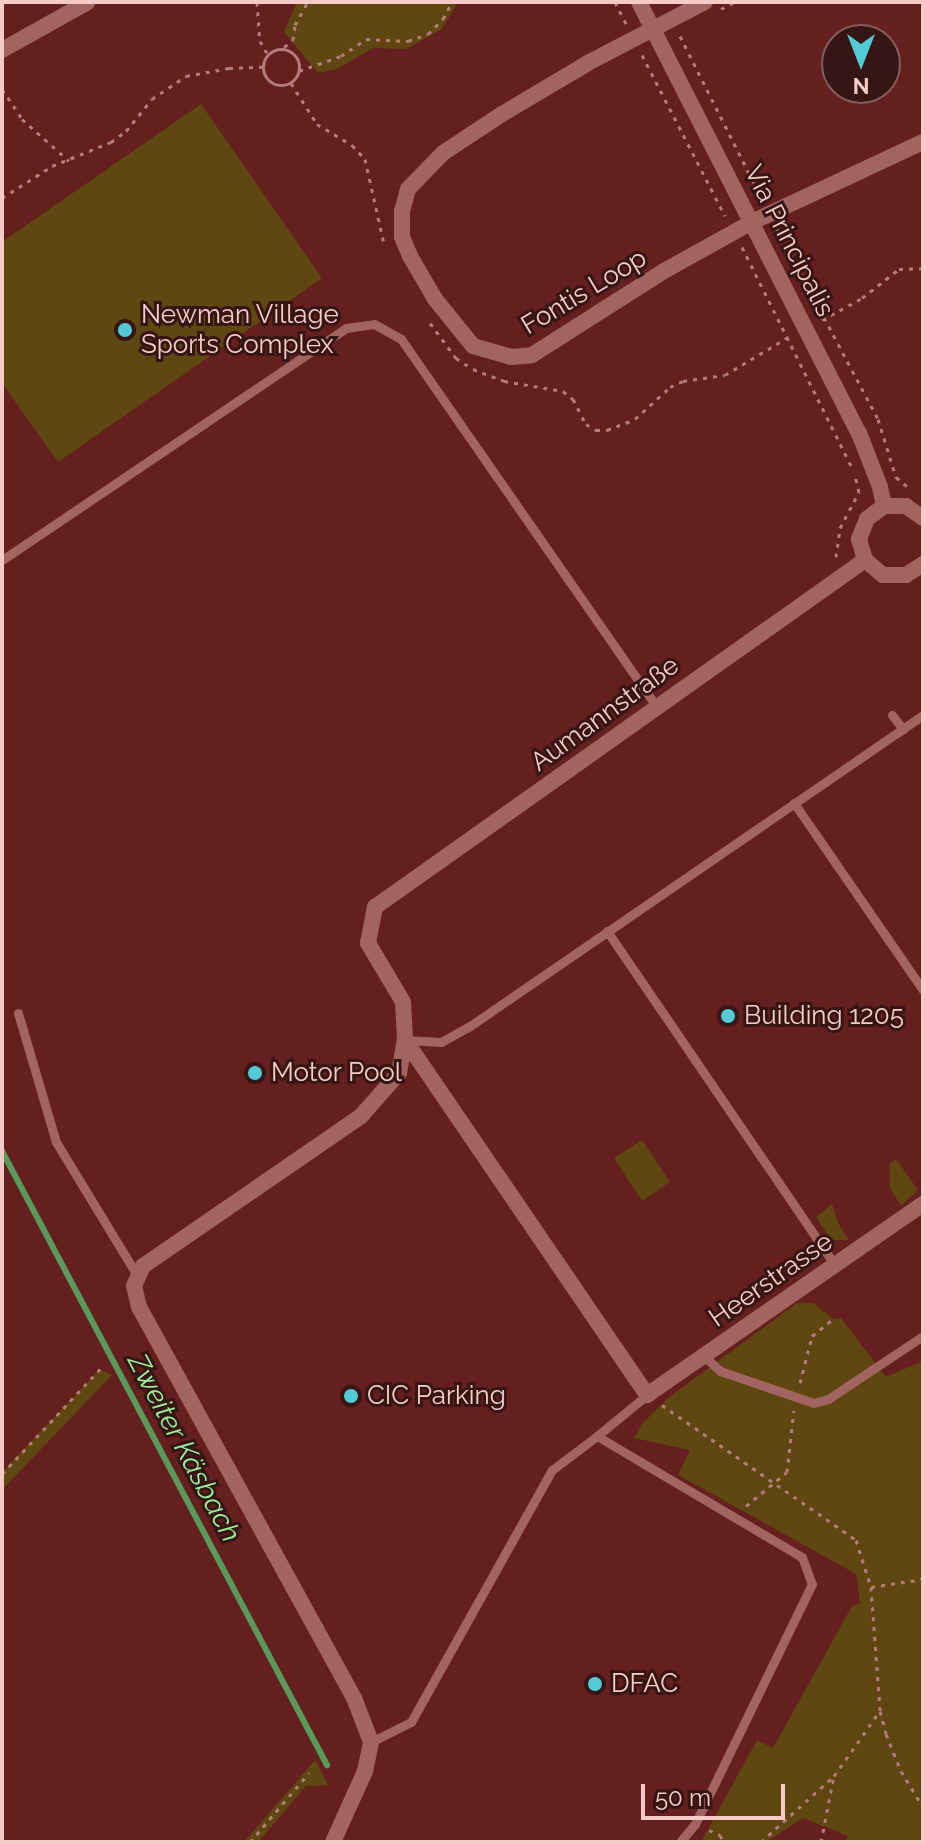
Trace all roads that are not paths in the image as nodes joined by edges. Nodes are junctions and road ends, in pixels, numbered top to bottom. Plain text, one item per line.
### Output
1 (88, 2) edge
2 (639, 2) edge
3 (705, 2) edge
4 (653, 28) junction
5 (2, 50) edge
6 (923, 142) edge
7 (752, 222) junction
8 (884, 506) junction
9 (923, 518) edge
10 (2, 560) edge
11 (865, 560) junction
12 (921, 571) edge
13 (657, 708) junction
14 (892, 715) dead end
15 (923, 715) edge
16 (903, 729) junction
17 (794, 803) junction
18 (607, 931) junction
19 (923, 990) edge
20 (18, 1013) dead end
21 (405, 1040) junction
22 (923, 1204) edge
23 (835, 1265) junction
24 (138, 1277) junction
25 (923, 1336) edge
26 (704, 1356) junction
27 (647, 1395) junction
28 (597, 1436) junction
29 (371, 1742) junction
30 (333, 1842) edge
31 (680, 1842) edge

1 - 5 street
2 - 4 street, Via Principalis
3 - 4 street, Fontis Loop
4 - 7 street, Via Principalis
4 - 7 street, Fontis Loop
6 - 7 street, Fontis Loop
7 - 8 street, Via Principalis
8 - 9 street
8 - 11 street
10 - 13 lane
11 - 12 street
11 - 13 street, Aumannstraße
13 - 21 street, Aumannstraße
14 - 16 lane
15 - 16 lane
16 - 17 lane
17 - 18 lane
17 - 19 lane
18 - 21 lane
18 - 23 lane
20 - 24 lane
21 - 24 street
21 - 27 street
22 - 23 street, Heerstrasse
23 - 26 street, Heerstrasse
24 - 29 street
25 - 26 lane
26 - 27 street, Heerstrasse
27 - 28 lane
28 - 29 lane
28 - 31 lane
29 - 30 street

